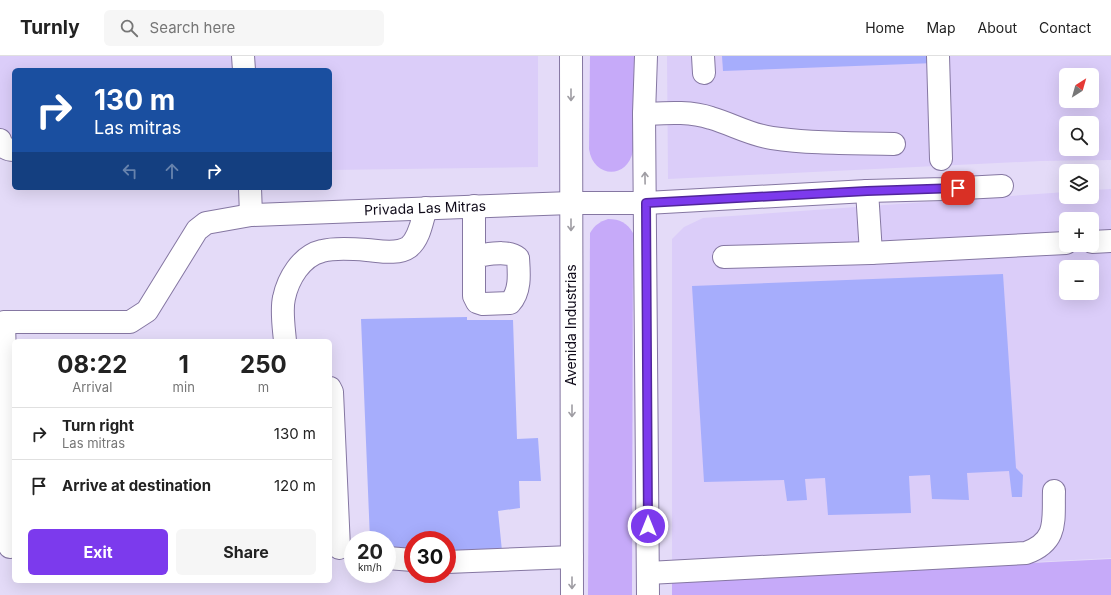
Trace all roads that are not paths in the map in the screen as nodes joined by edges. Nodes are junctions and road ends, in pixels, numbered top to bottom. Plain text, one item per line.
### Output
1 (243, 56) edge
2 (571, 56) edge
3 (646, 56) edge
4 (938, 56) edge
5 (244, 68) edge
6 (644, 114) junction
7 (0, 140) edge
8 (894, 144) dead end
9 (12, 150) edge
10 (941, 159) dead end
11 (1002, 186) dead end
12 (250, 190) edge
13 (867, 191) junction
14 (571, 203) junction
15 (646, 203) junction
16 (474, 206) junction
17 (426, 208) junction
18 (251, 215) junction
19 (1111, 240) edge
20 (1099, 241) edge
21 (1059, 243) edge
22 (871, 254) junction
23 (474, 256) dead end
24 (724, 257) dead end
25 (285, 339) edge
26 (332, 392) edge
27 (1054, 491) dead end
28 (10, 547) dead end
29 (341, 547) edge
30 (572, 557) junction
31 (456, 562) edge
32 (648, 573) junction
33 (572, 595) edge
34 (648, 595) edge

1 - 5 street
2 -> 14 street, Avenida Industrias
3 - 6 street
4 - 10 street
6 - 8 street
15 -> 6 street
7 - 9 street
11 - 13 street, Privada Las Mitras
12 - 18 street
13 - 15 street, Privada Las Mitras
13 - 22 street
14 - 15 street, Privada Las Mitras
14 - 16 street, Privada Las Mitras
14 -> 30 street, Avenida Industrias
15 - 32 street
16 - 17 street, Privada Las Mitras
16 - 23 street
17 - 18 street, Privada Las Mitras
17 - 25 street
18 - 28 street, Privada Las Mitras
19 - 20 street
21 - 22 street
22 - 24 street
26 - 29 street
27 - 32 street
30 - 31 street
30 -> 33 street, Avenida Industrias
32 - 34 street

